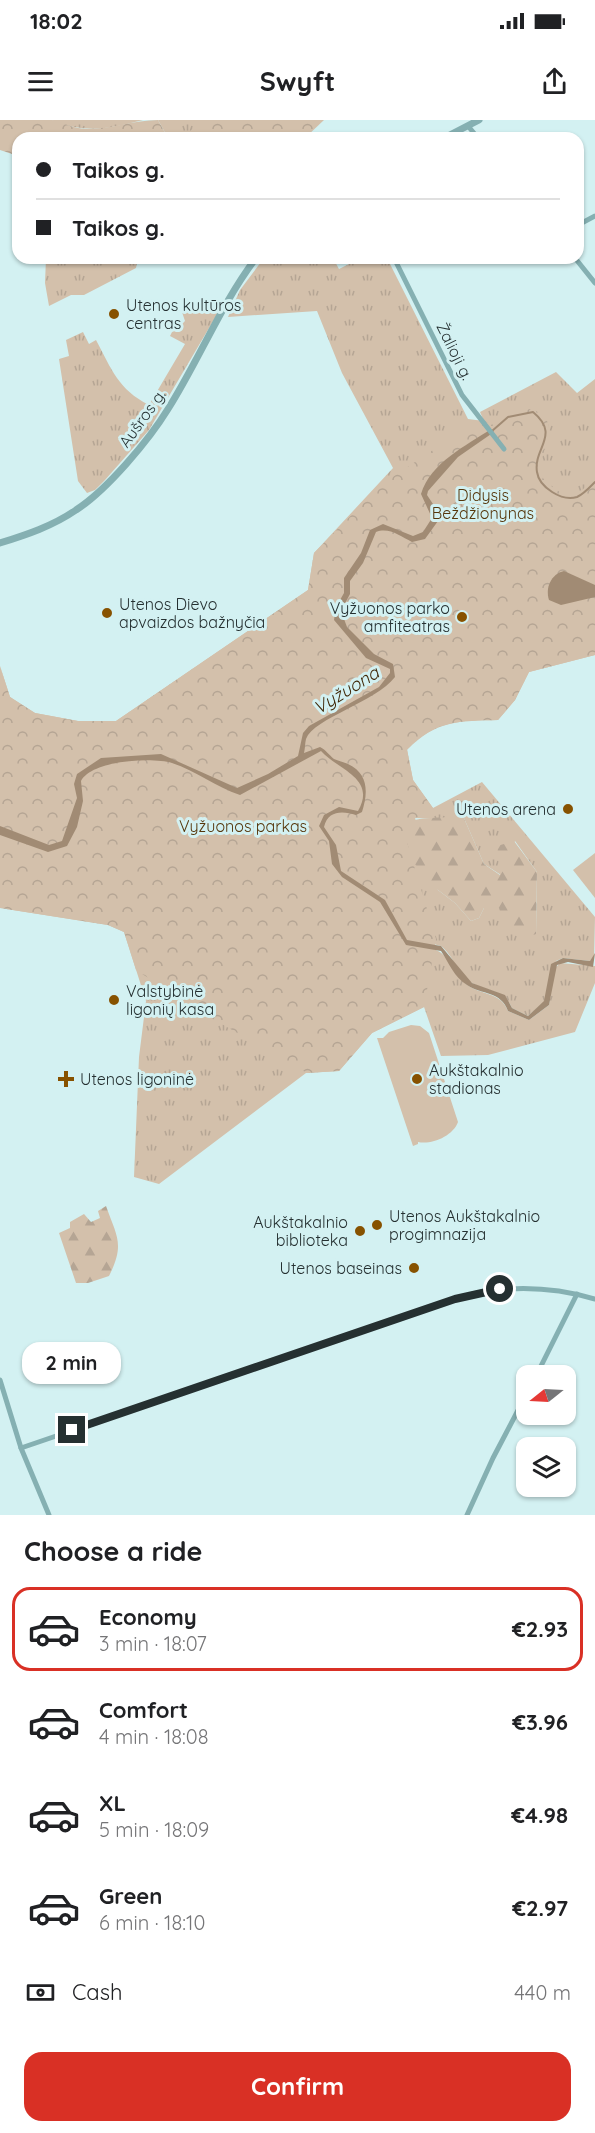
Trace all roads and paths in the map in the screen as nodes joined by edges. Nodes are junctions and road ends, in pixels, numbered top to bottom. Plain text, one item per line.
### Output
1 (479, 120) edge
2 (468, 126) junction
3 (456, 132) edge
4 (473, 132) edge
5 (252, 264) edge
6 (397, 264) edge
7 (580, 264) edge
8 (595, 283) edge
9 (504, 449) dead end
10 (0, 543) edge
11 (577, 1294) junction
12 (595, 1299) edge
13 (542, 1365) edge
14 (0, 1380) edge
15 (516, 1414) edge
16 (21, 1448) junction
17 (50, 1515) edge
18 (467, 1515) edge

1 - 2 street
2 - 3 street
2 - 4 street
5 - 10 street, Aušros g.
6 - 9 street, Žalioji g.
7 - 8 street
11 - 12 street
11 - 13 street
11 - 16 street
14 - 16 street
15 - 18 street
16 - 17 street

